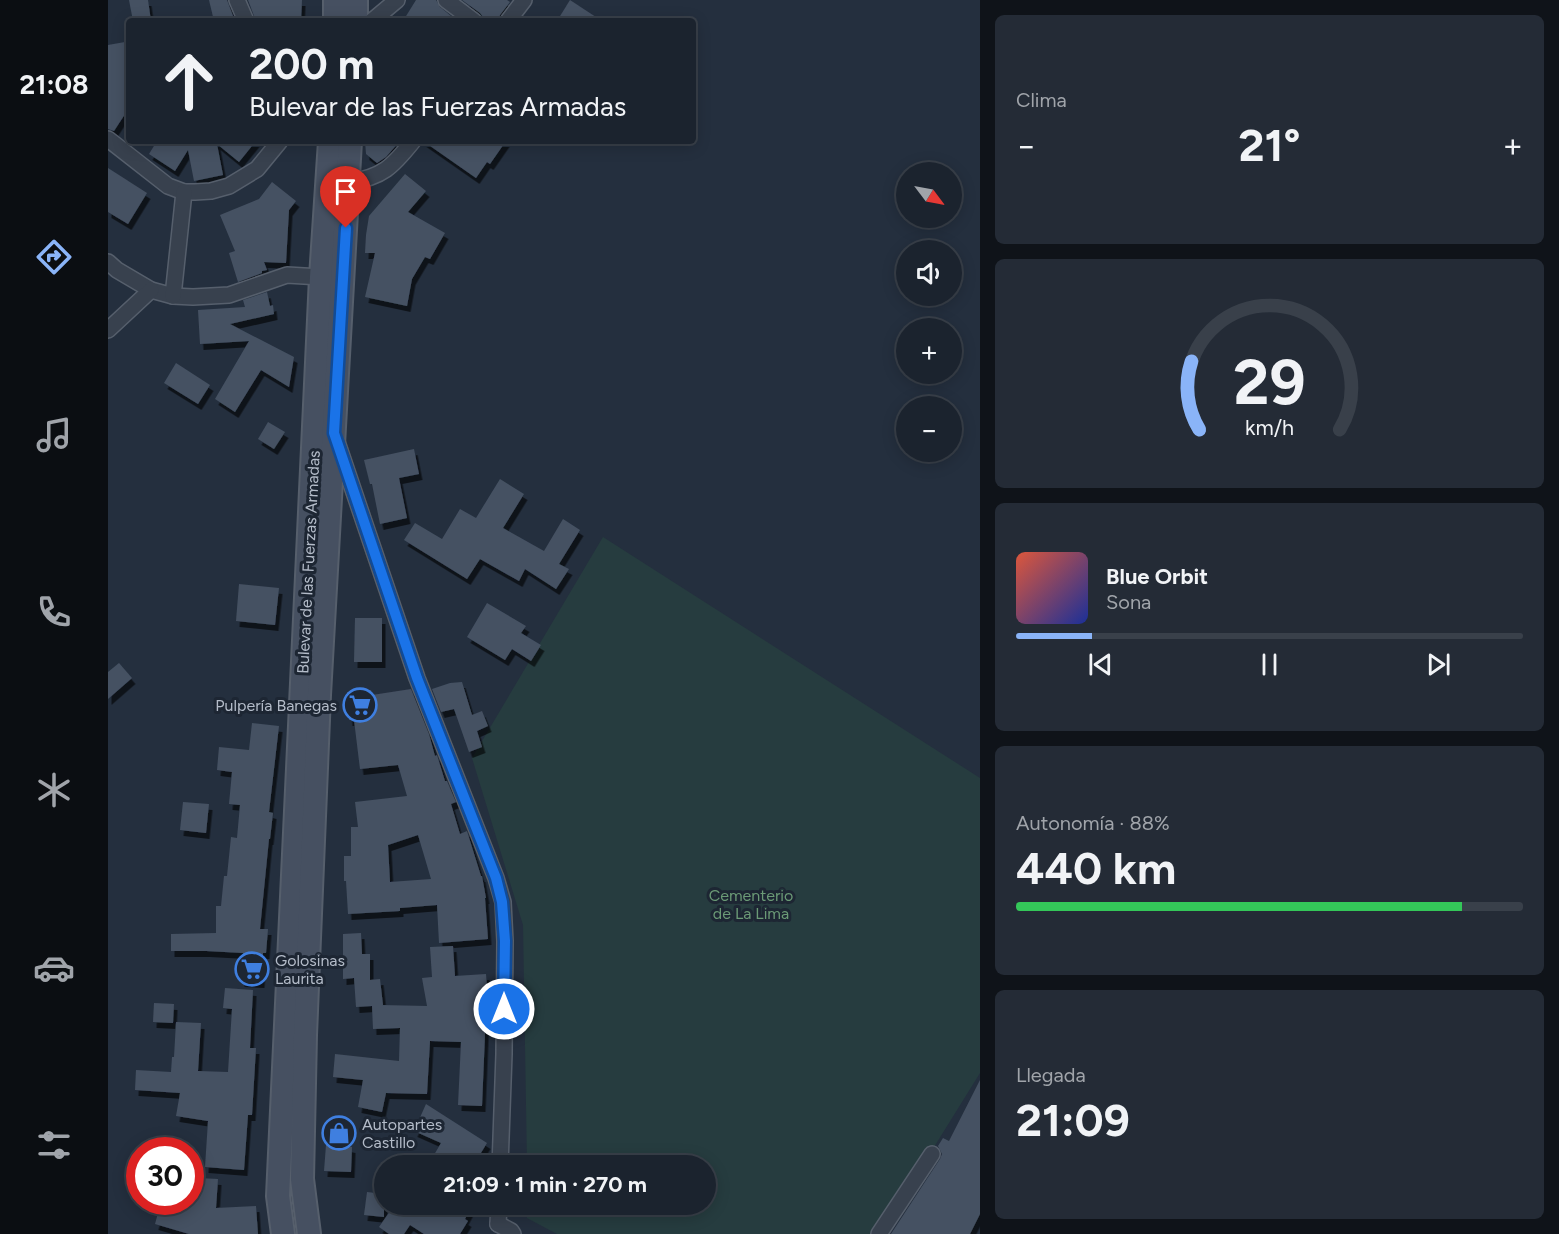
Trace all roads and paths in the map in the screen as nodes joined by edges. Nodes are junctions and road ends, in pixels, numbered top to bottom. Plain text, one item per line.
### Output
1 (237, 0) edge
2 (335, 0) edge
3 (357, 0) edge
4 (397, 0) edge
5 (446, 0) edge
6 (524, 0) edge
7 (245, 18) edge
8 (334, 18) edge
9 (356, 18) edge
10 (376, 18) edge
11 (470, 18) edge
12 (510, 18) edge
13 (108, 140) edge
14 (278, 144) edge
15 (340, 144) edge
16 (340, 144) edge
17 (410, 144) edge
18 (349, 182) junction
19 (184, 192) junction
20 (108, 262) edge
21 (321, 277) junction
22 (151, 290) junction
23 (173, 296) junction
24 (108, 330) edge
25 (334, 433) junction
26 (932, 1154) dead end
27 (500, 1155) edge
28 (501, 1215) edge
29 (503, 1231) edge
30 (283, 1234) edge
31 (309, 1234) edge
32 (527, 1234) edge
33 (879, 1234) edge

1 - 7 street
2 - 8 street
3 - 9 street
4 - 10 street
5 - 11 street
6 - 12 street
13 - 19 street
14 - 19 street
15 - 18 street, Bulevar de las Fuerzas Armadas
16 - 21 street, Bulevar de las Fuerzas Armadas
17 - 18 street
18 - 25 street, Bulevar de las Fuerzas Armadas
19 - 23 street
20 - 22 street
21 - 23 street
21 - 30 street, Bulevar de las Fuerzas Armadas
22 - 23 street
22 - 24 street
25 - 27 street
25 - 31 street, Bulevar de las Fuerzas Armadas
26 - 33 street
28 - 29 street
29 - 32 street

